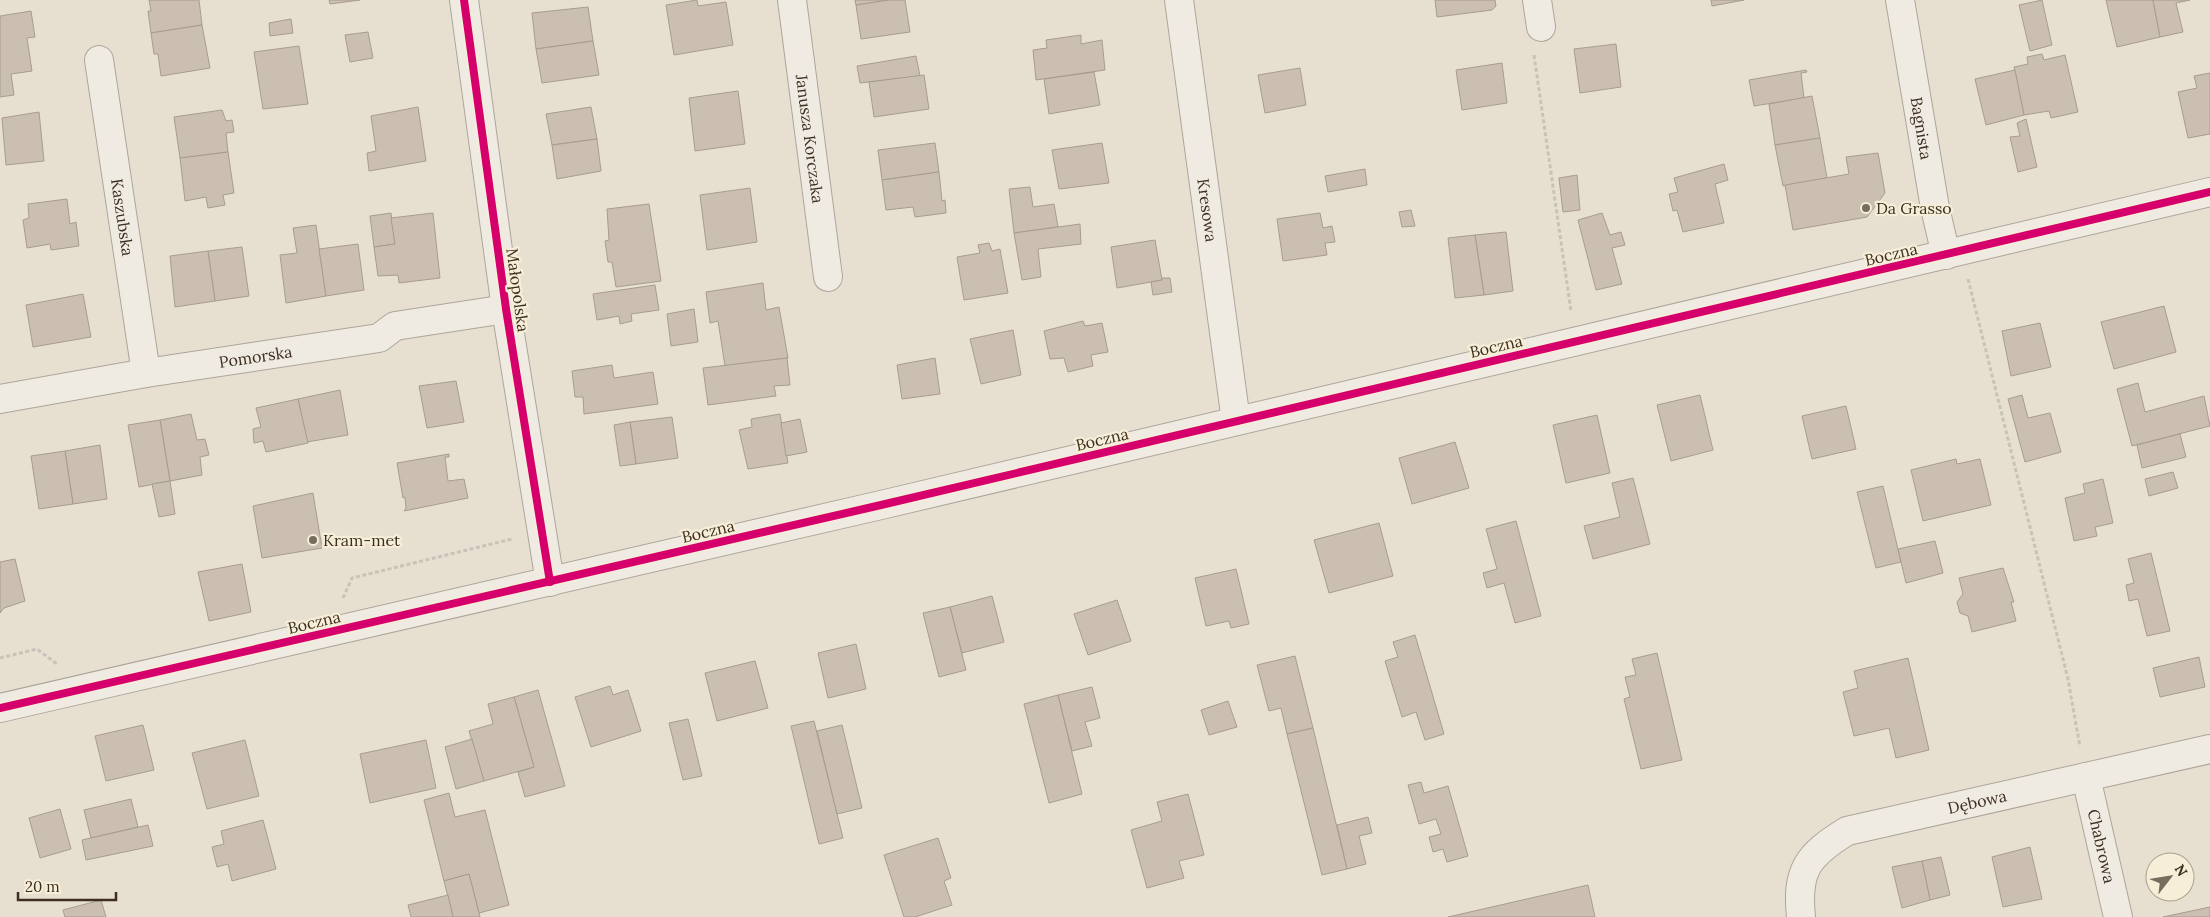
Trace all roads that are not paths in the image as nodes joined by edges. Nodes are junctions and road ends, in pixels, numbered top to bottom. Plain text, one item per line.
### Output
1 (464, 0) edge
2 (792, 0) edge
3 (1179, 0) edge
4 (1537, 0) edge
5 (1900, 0) edge
6 (1541, 27) road end
7 (99, 60) dead end
8 (2210, 192) edge
9 (1954, 253) junction
10 (828, 277) dead end
11 (506, 309) junction
12 (146, 373) junction
13 (0, 399) edge
14 (1236, 421) junction
15 (550, 582) junction
16 (0, 708) edge
17 (2210, 749) edge
18 (2086, 777) junction
19 (1801, 917) edge
20 (2118, 917) edge

1 - 11 street, Małopolska
2 - 10 street, Janusza Korczaka
3 - 14 street, Kresowa
4 - 6 street
5 - 9 street, Bagnista
7 - 12 street, Kaszubska
8 - 9 street, Boczna
9 - 14 street, Boczna
11 - 12 street, Pomorska
11 - 15 street, Małopolska
12 - 13 street, Pomorska
14 - 15 street, Boczna
15 - 16 street, Boczna
17 - 18 street, Dębowa
18 - 19 street, Dębowa
18 - 20 street, Chabrowa

